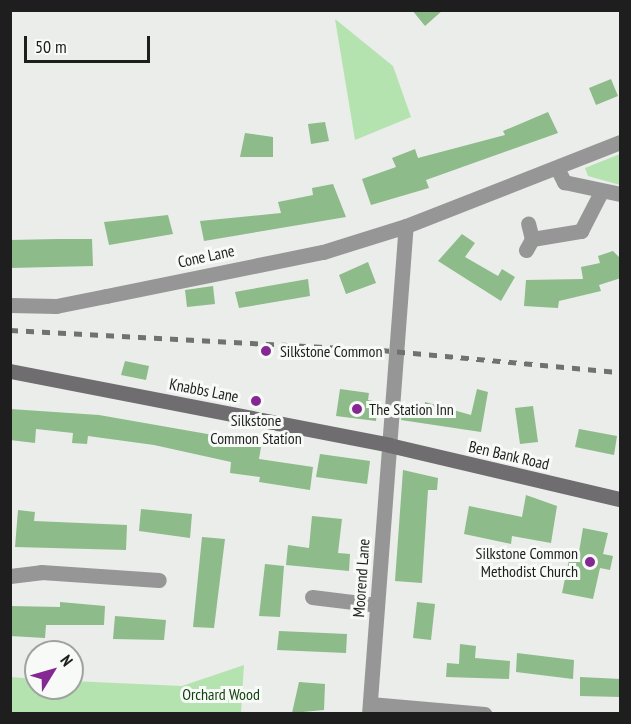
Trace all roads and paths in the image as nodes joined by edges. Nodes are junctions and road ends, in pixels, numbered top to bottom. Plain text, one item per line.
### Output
1 (621, 142) edge
2 (557, 168) junction
3 (600, 194) junction
4 (621, 194) edge
5 (528, 223) dead end
6 (406, 226) junction
7 (10, 305) edge
8 (10, 371) edge
9 (389, 445) junction
10 (621, 499) edge
11 (10, 576) edge
12 (159, 580) dead end
13 (312, 597) dead end
14 (377, 605) junction
15 (369, 709) edge
16 (485, 714) edge

1 - 2 street, Cone Lane
2 - 3 street
2 - 6 street, Cone Lane
3 - 4 street
3 - 5 street
6 - 7 street, Cone Lane
6 - 9 street
8 - 9 main road, Knabbs Lane
9 - 10 main road, Ben Bank Road
9 - 14 street, Moorend Lane
11 - 12 street
13 - 14 street
14 - 15 street, Moorend Lane
15 - 16 street

